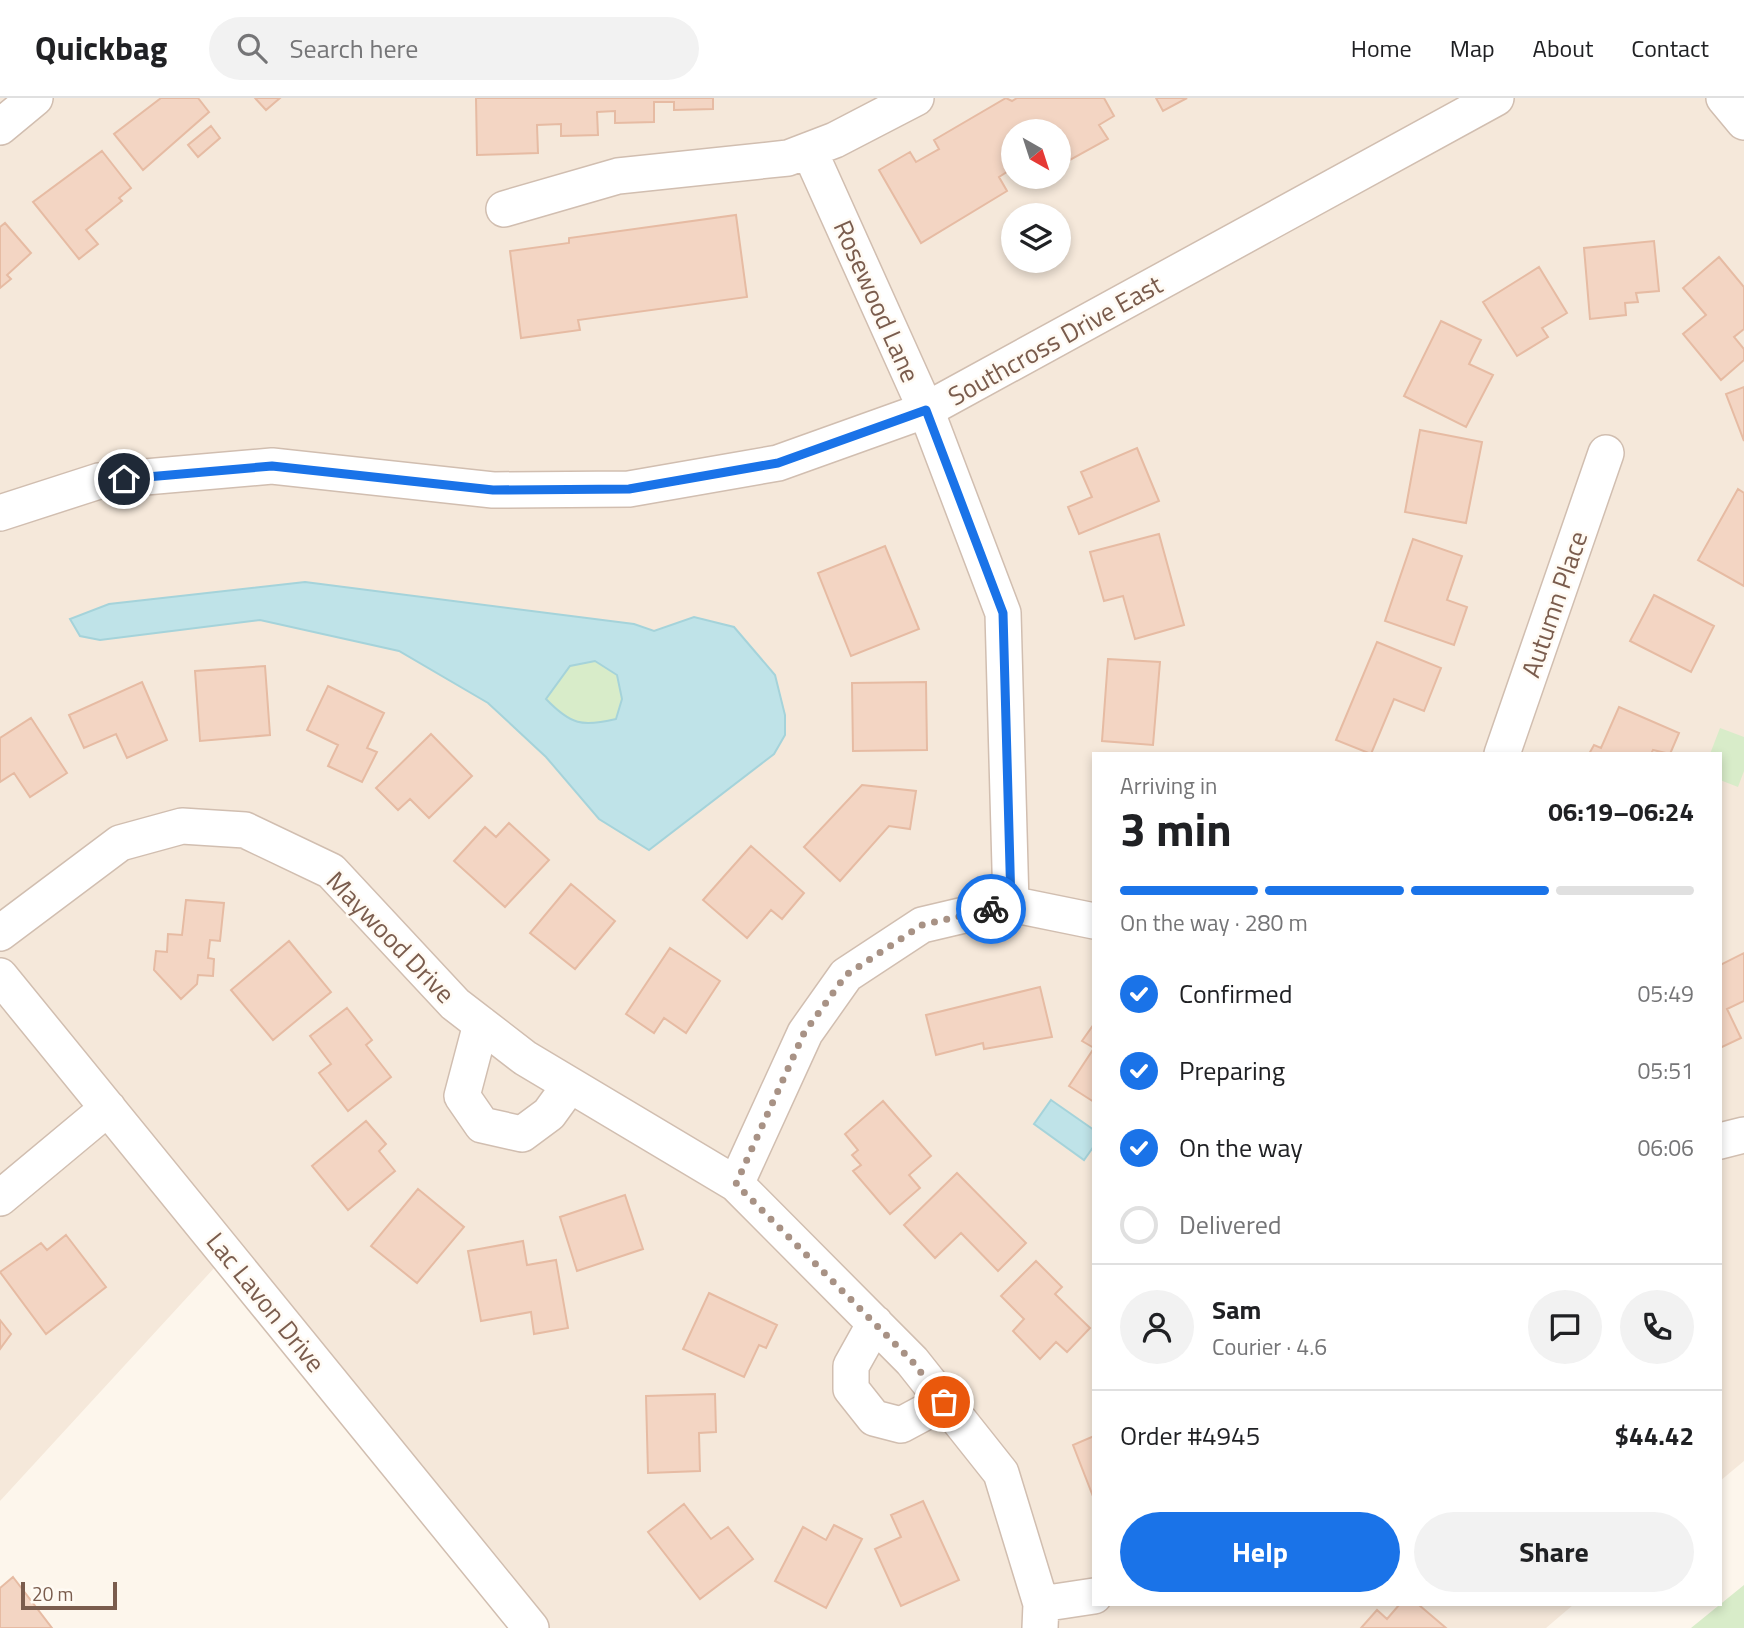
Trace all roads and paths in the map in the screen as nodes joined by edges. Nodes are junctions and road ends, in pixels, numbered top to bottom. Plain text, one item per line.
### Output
1 (35, 98) edge
2 (916, 98) edge
3 (1496, 98) edge
4 (1724, 98) edge
5 (1744, 122) edge
6 (0, 127) edge
7 (809, 150) junction
8 (504, 209) dead end
9 (926, 410) junction
10 (1606, 453) dead end
11 (0, 513) edge
12 (1503, 752) edge
13 (1011, 904) junction
14 (1092, 921) edge
15 (0, 933) edge
16 (0, 975) edge
17 (481, 1024) junction
18 (570, 1085) junction
19 (108, 1108) junction
20 (1744, 1135) edge
21 (1722, 1140) edge
22 (736, 1184) junction
23 (0, 1198) edge
24 (875, 1323) junction
25 (944, 1402) junction
26 (1092, 1597) edge
27 (1041, 1616) edge
28 (531, 1628) edge

1 - 6 street
2 - 7 street
3 - 9 street, Southcross Drive East
4 - 5 street
7 - 8 street
7 - 9 street, Rosewood Lane
9 - 11 street, Southcross Drive East
9 - 13 street, Rosewood Lane
10 - 12 street, Autumn Place
13 - 14 street
13 - 22 street
15 - 17 street, Maywood Drive
16 - 19 street, Lac Lavon Drive
17 - 18 street, Maywood Drive
17 - 18 street
18 - 22 street, Maywood Drive
19 - 23 street
19 - 28 street, Lac Lavon Drive
20 - 21 street
22 - 24 street, Maywood Drive
24 - 25 street, Maywood Drive
24 - 25 street
25 - 27 street, Maywood Drive
26 - 27 street

